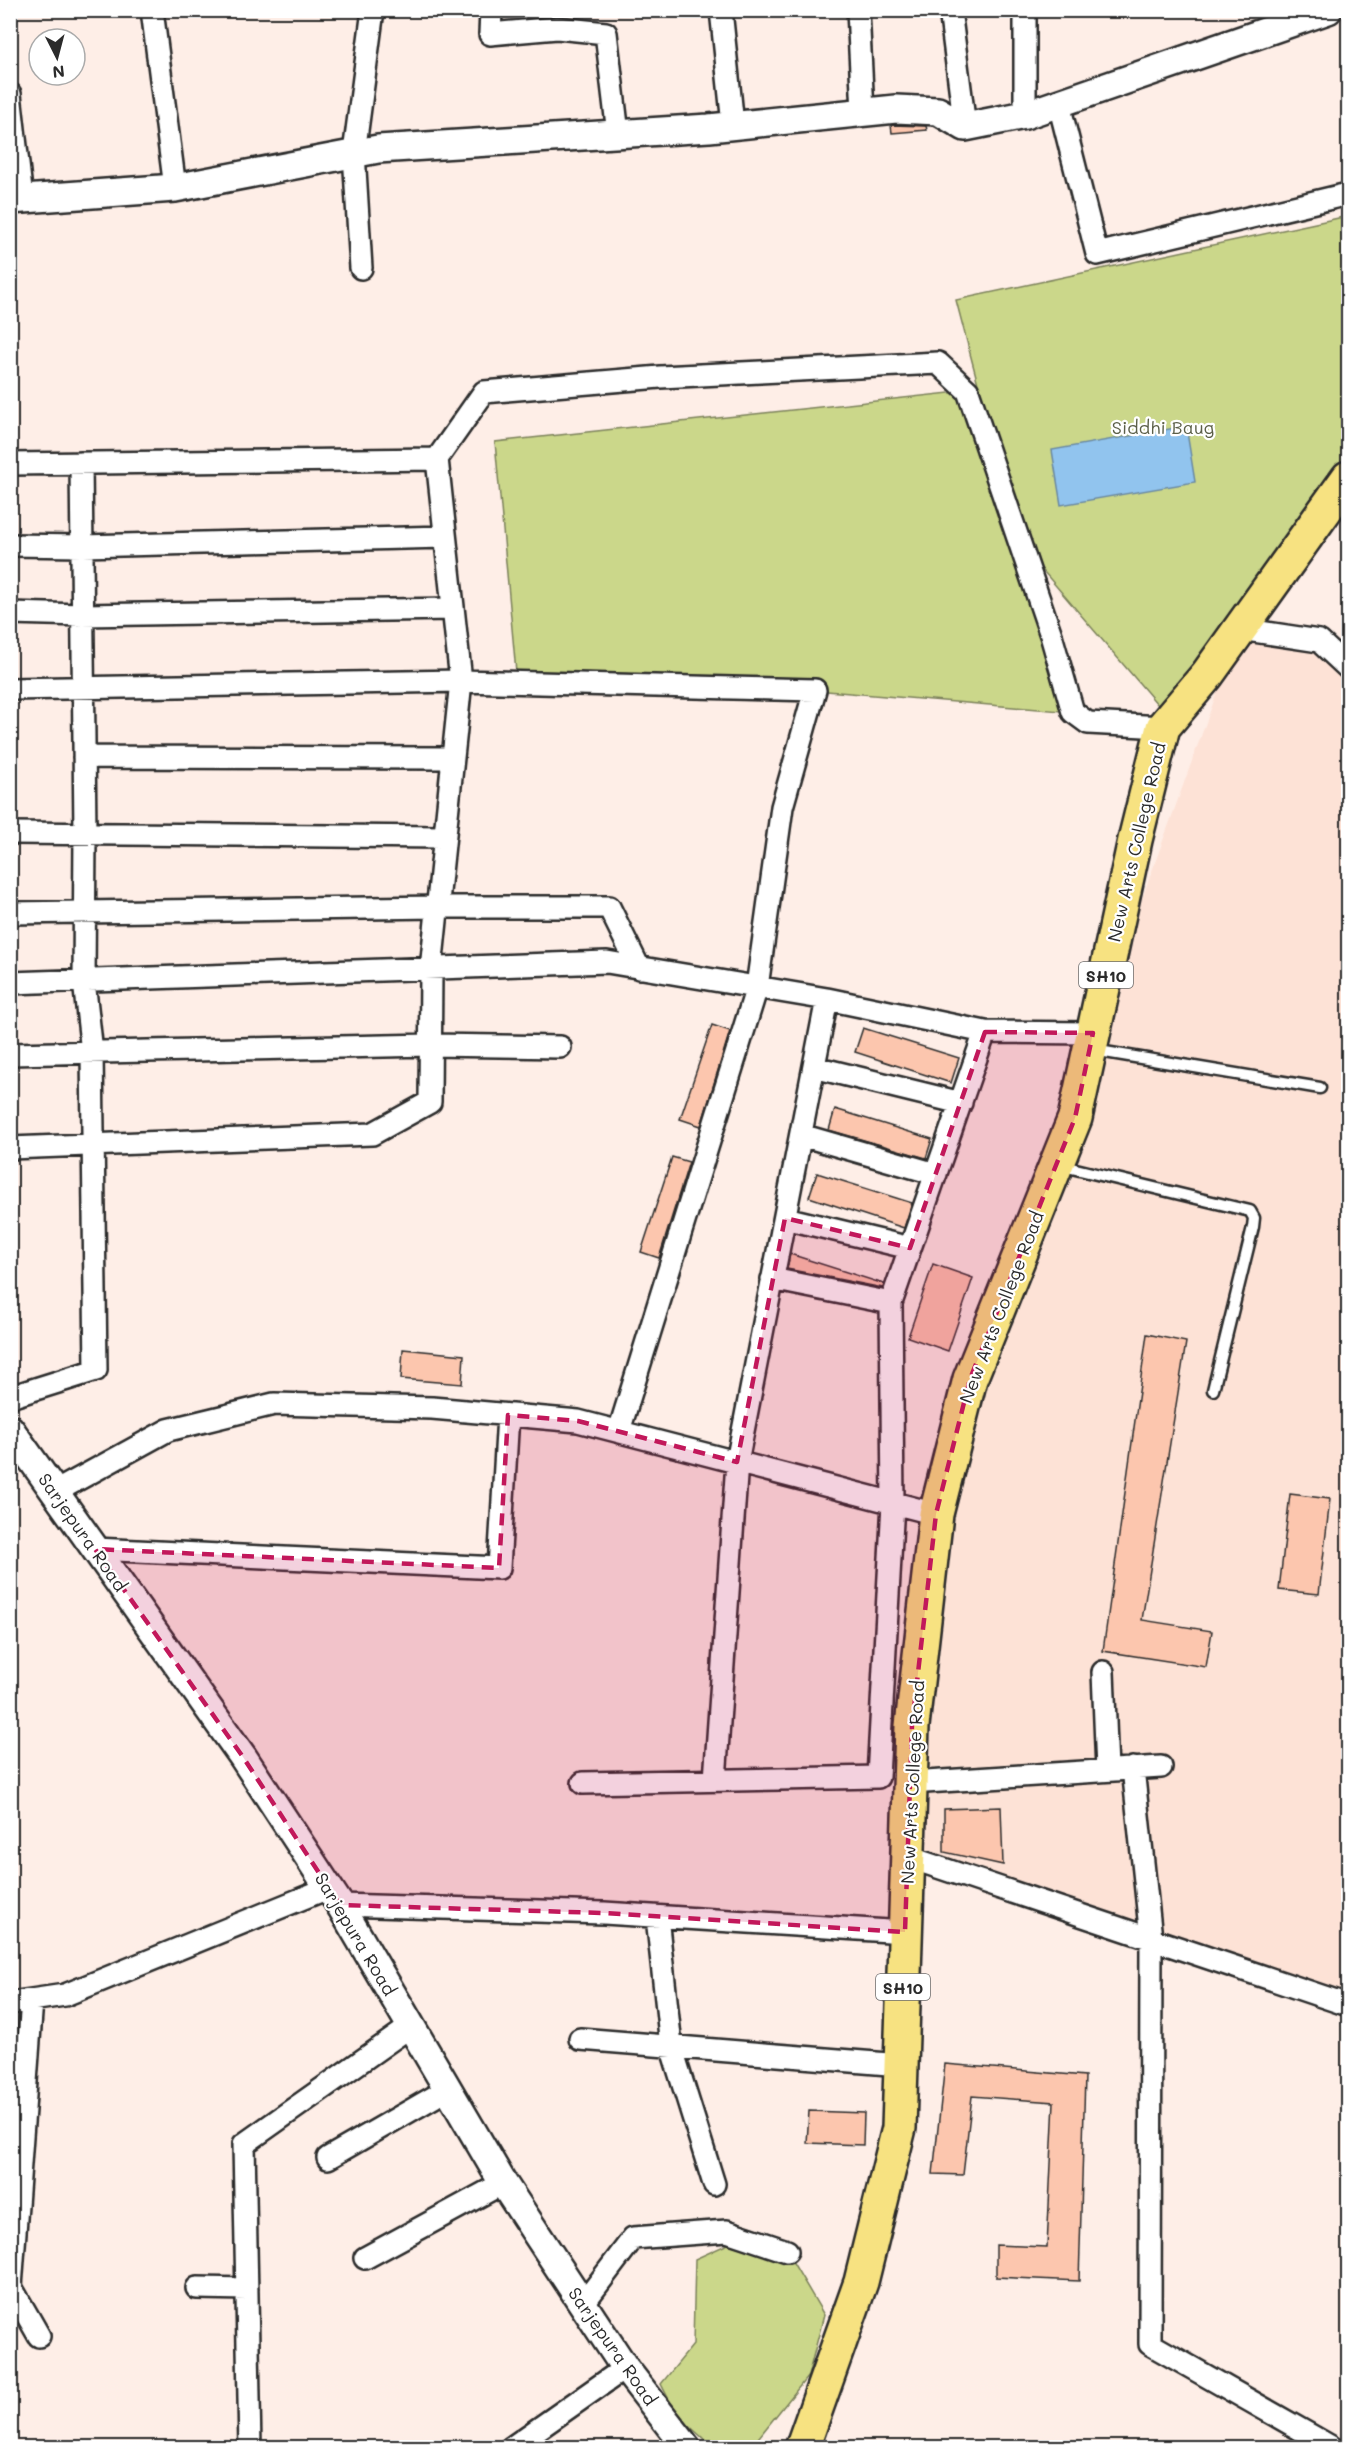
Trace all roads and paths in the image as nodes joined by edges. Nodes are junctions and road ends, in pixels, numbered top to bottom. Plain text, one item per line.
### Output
1 (152, 10) edge
2 (373, 10) edge
3 (491, 10) edge
4 (721, 10) edge
5 (858, 10) edge
6 (950, 10) edge
7 (1025, 10) edge
8 (1328, 10) edge
9 (556, 19) edge
10 (10, 94) edge
11 (1059, 104) junction
12 (863, 112) junction
13 (1025, 115) junction
14 (733, 126) junction
15 (965, 127) junction
16 (618, 134) junction
17 (354, 153) junction
18 (175, 188) junction
19 (1348, 194) edge
20 (16, 199) edge
21 (361, 268) dead end
22 (437, 459) junction
23 (81, 463) junction
24 (10, 464) edge
25 (1348, 478) edge
26 (445, 537) junction
27 (10, 545) edge
28 (82, 546) junction
29 (453, 609) junction
30 (10, 613) edge
31 (83, 615) junction
32 (1240, 629) junction
33 (1348, 668) edge
34 (460, 681) junction
35 (83, 688) junction
36 (10, 689) edge
37 (1163, 727) junction
38 (84, 757) junction
39 (453, 758) junction
40 (10, 833) edge
41 (85, 833) junction
42 (444, 837) junction
43 (437, 907) junction
44 (85, 912) junction
45 (10, 913) edge
46 (639, 968) junction
47 (431, 969) junction
48 (84, 981) junction
49 (10, 983) edge
50 (757, 987) junction
51 (827, 999) junction
52 (986, 1032) junction
53 (1091, 1041) junction
54 (430, 1045) junction
55 (560, 1047) dead end
56 (92, 1052) junction
57 (10, 1054) edge
58 (814, 1067) junction
59 (1320, 1088) dead end
60 (961, 1103) junction
61 (801, 1135) junction
62 (95, 1145) junction
63 (10, 1148) edge
64 (1056, 1164) junction
65 (936, 1174) junction
66 (784, 1218) junction
67 (910, 1248) junction
68 (772, 1280) junction
69 (891, 1303) junction
70 (1213, 1390) dead end
71 (10, 1397) edge
72 (507, 1415) junction
73 (10, 1429) edge
74 (619, 1431) junction
75 (737, 1462) junction
76 (55, 1492) junction
77 (893, 1503) junction
78 (936, 1514) junction
79 (95, 1549) junction
80 (1103, 1672) dead end
81 (1161, 1767) dead end
82 (1133, 1768) junction
83 (1107, 1770) junction
84 (715, 1780) junction
85 (583, 1783) dead end
86 (910, 1783) junction
87 (908, 1857) junction
88 (334, 1897) junction
89 (657, 1917) junction
90 (905, 1932) junction
91 (1151, 1938) junction
92 (32, 2000) junction
93 (10, 2003) edge
94 (1348, 2005) edge
95 (411, 2026) junction
96 (580, 2039) dead end
97 (671, 2046) junction
98 (901, 2065) junction
99 (448, 2089) junction
100 (328, 2158) dead end
101 (503, 2183) junction
102 (714, 2184) dead end
103 (787, 2251) dead end
104 (366, 2258) dead end
105 (197, 2288) dead end
106 (247, 2289) junction
107 (583, 2304) junction
108 (39, 2336) dead end
109 (625, 2368) junction
110 (685, 2447) edge
111 (250, 2448) edge
112 (510, 2448) edge
113 (802, 2448) edge
114 (1333, 2448) edge

1 - 18 street
2 - 17 street
3 - 9 street
4 - 14 street
5 - 12 street
6 - 15 street
7 - 13 street
8 - 11 street
9 - 16 street
10 - 20 street
11 - 13 street
11 - 19 street
12 - 14 street
12 - 15 street
13 - 15 street
14 - 16 street
16 - 17 street
17 - 18 street
17 - 21 street
18 - 20 street
22 - 23 street
22 - 26 street
22 - 37 street
23 - 24 street
23 - 28 street
25 - 32 main road, New Arts College Road / SH10
26 - 28 street
26 - 29 street
27 - 28 street
28 - 31 street
29 - 31 street
29 - 34 street
30 - 31 street
31 - 35 street
32 - 33 street
32 - 37 main road, New Arts College Road / SH10
34 - 35 street
34 - 39 street
34 - 50 street
35 - 36 street
35 - 38 street
37 - 53 main road, New Arts College Road / SH10
38 - 39 street
38 - 41 street
39 - 42 street
40 - 41 street
41 - 42 street
41 - 44 street
42 - 43 street
43 - 44 street
43 - 46 street
43 - 47 street
44 - 45 street
44 - 48 street
46 - 47 street
46 - 50 street
47 - 48 street
47 - 54 street
48 - 49 street
48 - 56 street
50 - 51 street
50 - 74 street
51 - 52 street
51 - 58 street
52 - 53 street
52 - 60 street
53 - 59 lane
53 - 64 main road, New Arts College Road / SH10
54 - 55 street
54 - 56 street
54 - 62 street
56 - 57 street
56 - 62 street
58 - 60 street
58 - 61 street
60 - 65 street
61 - 65 street
61 - 66 street
62 - 63 street
62 - 71 street
64 - 70 lane
64 - 78 main road, New Arts College Road / SH10
65 - 67 street
66 - 67 street
66 - 68 street
67 - 69 street
68 - 69 street
68 - 75 street
69 - 77 street
72 - 74 street
72 - 76 street
72 - 79 street
73 - 76 street, Sarjepura Road
74 - 75 street
75 - 77 street
75 - 84 street
76 - 79 street, Sarjepura Road
77 - 78 street
77 - 84 street
78 - 86 main road, New Arts College Road / SH10
79 - 88 street, Sarjepura Road
80 - 83 street
81 - 82 street
82 - 83 street
82 - 91 street
83 - 86 street
84 - 85 street
86 - 87 main road, New Arts College Road / SH10
87 - 90 main road, New Arts College Road / SH10
87 - 91 street
88 - 89 street
88 - 92 street
88 - 95 street, Sarjepura Road
89 - 90 street
89 - 97 street
90 - 98 main road, New Arts College Road / SH10
91 - 94 street
91 - 114 street
92 - 93 street
92 - 108 street
95 - 99 street, Sarjepura Road
95 - 106 street
96 - 97 street
97 - 98 street
97 - 102 street
98 - 113 main road, New Arts College Road / SH10
99 - 100 street
99 - 101 street, Sarjepura Road
101 - 104 street
101 - 107 street, Sarjepura Road
103 - 107 street
105 - 106 street
106 - 111 street
107 - 109 street, Sarjepura Road
109 - 110 street, Sarjepura Road
109 - 112 street

